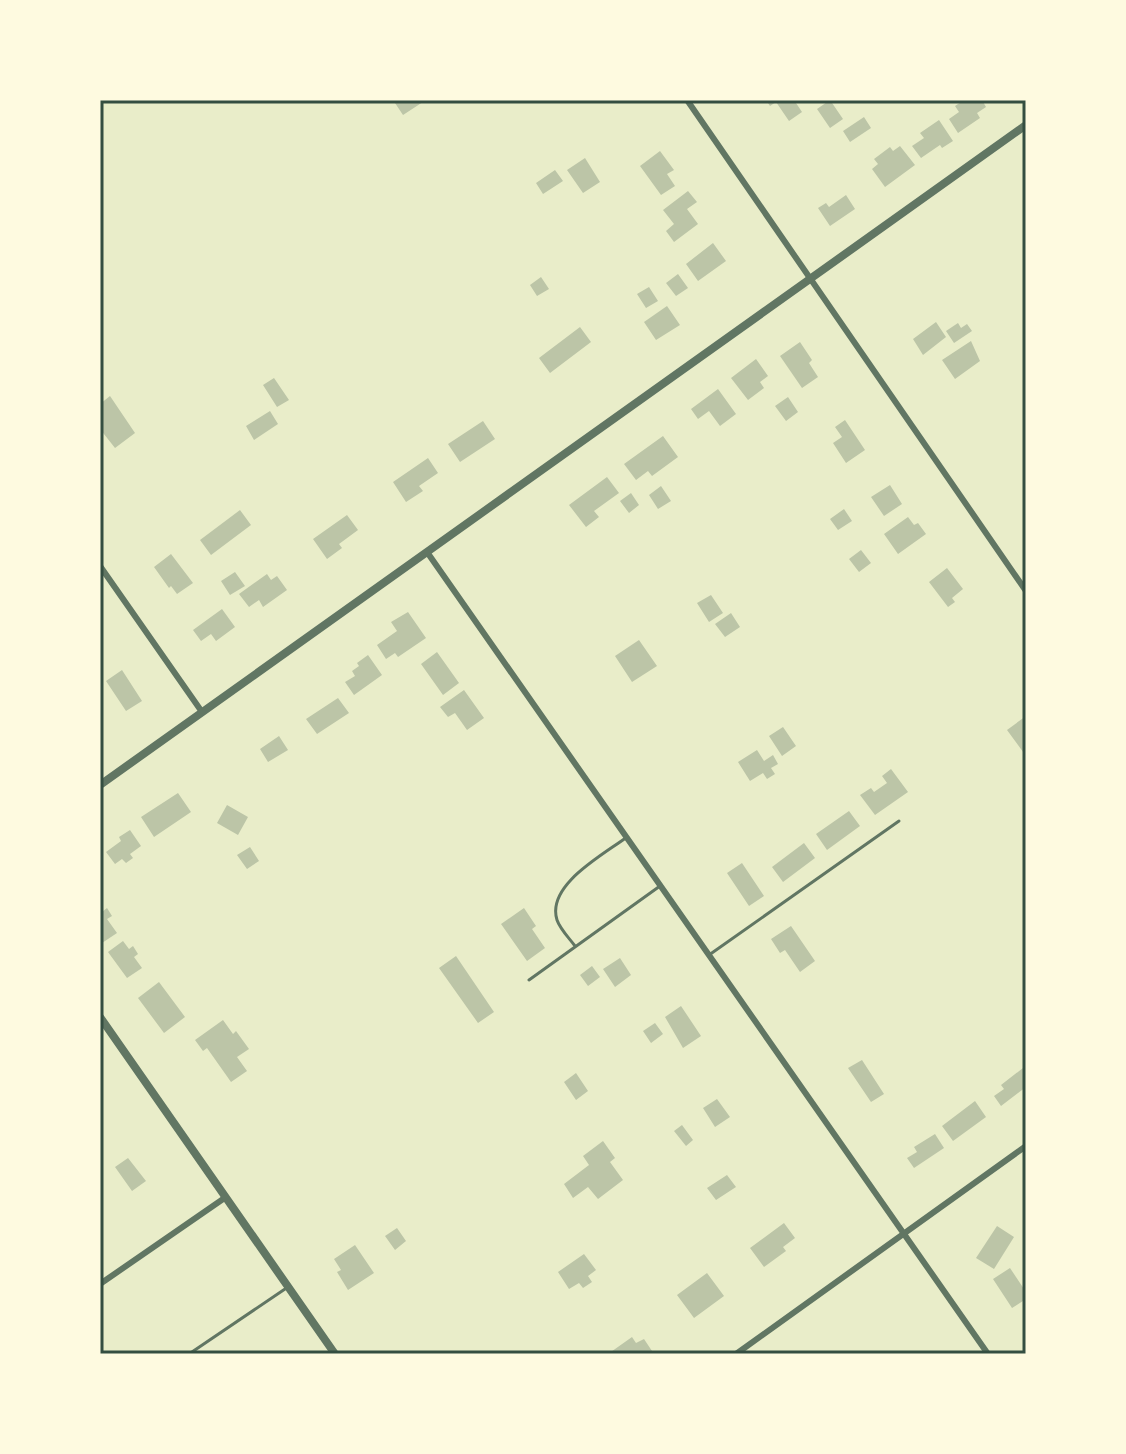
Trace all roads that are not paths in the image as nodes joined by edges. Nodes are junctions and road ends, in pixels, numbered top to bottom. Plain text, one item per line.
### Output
1 (687, 100) edge
2 (1026, 125) edge
3 (812, 278) junction
4 (427, 552) junction
5 (100, 566) edge
6 (1026, 591) edge
7 (202, 712) junction
8 (100, 785) edge
9 (899, 821) dead end
10 (627, 837) junction
11 (660, 886) junction
12 (575, 947) junction
13 (709, 955) junction
14 (529, 980) dead end
15 (100, 1017) edge
16 (1026, 1146) edge
17 (226, 1197) junction
18 (904, 1234) junction
19 (100, 1284) edge
20 (288, 1287) junction
21 (189, 1354) edge
22 (335, 1354) edge
23 (736, 1354) edge
24 (988, 1354) edge

1 - 3 street
2 - 3 street
3 - 4 street
3 - 6 street
4 - 7 street
4 - 10 street
5 - 7 street
7 - 8 street
9 - 13 lane
10 - 11 street
10 - 12 lane
11 - 12 lane
11 - 13 street
12 - 14 lane
13 - 18 street
15 - 17 street
16 - 18 street
17 - 19 street
17 - 20 street
18 - 23 street
18 - 24 street
20 - 21 lane
20 - 22 street

